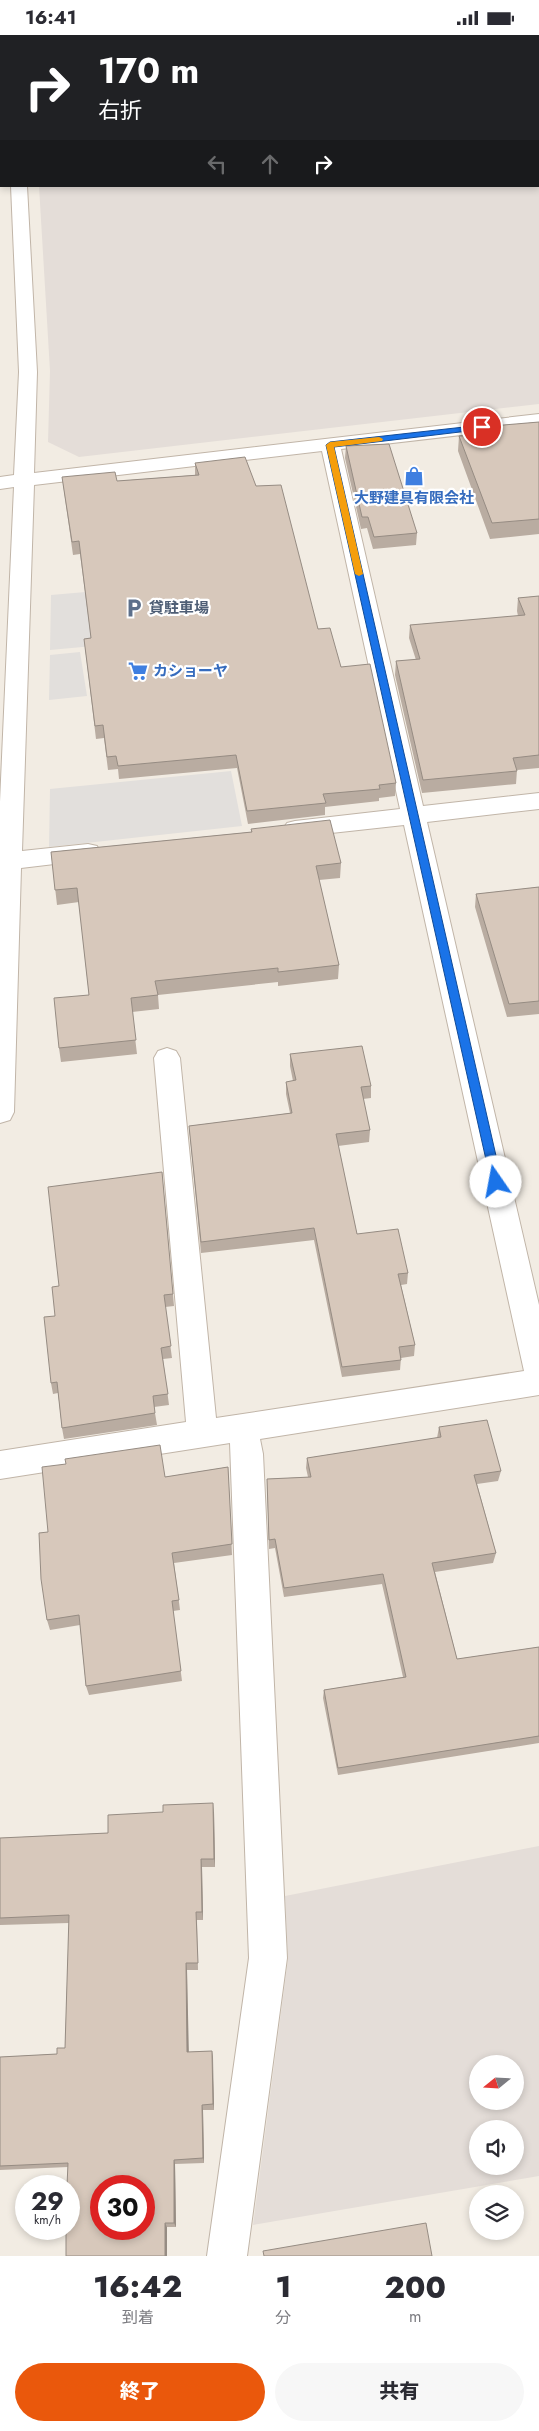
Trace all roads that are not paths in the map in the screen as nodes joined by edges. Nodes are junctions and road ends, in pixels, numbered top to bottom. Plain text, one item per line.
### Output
1 (19, 187) edge
2 (539, 420) edge
3 (330, 445) junction
4 (24, 481) junction
5 (0, 483) edge
6 (539, 801) edge
7 (414, 815) junction
8 (276, 831) edge
9 (108, 850) edge
10 (5, 862) edge
11 (167, 1058) dead end
12 (0, 1112) edge
13 (539, 1370) edge
14 (539, 1382) edge
15 (242, 1427) junction
16 (204, 1434) junction
17 (0, 1465) edge
18 (226, 2256) edge

1 - 4 street
2 - 3 street
3 - 4 street
3 - 7 street
4 - 5 street
4 - 10 street
6 - 7 street
7 - 8 street
7 - 13 street
9 - 10 street
10 - 12 street
11 - 16 street
14 - 15 street
15 - 16 street
15 - 18 street
16 - 17 street

